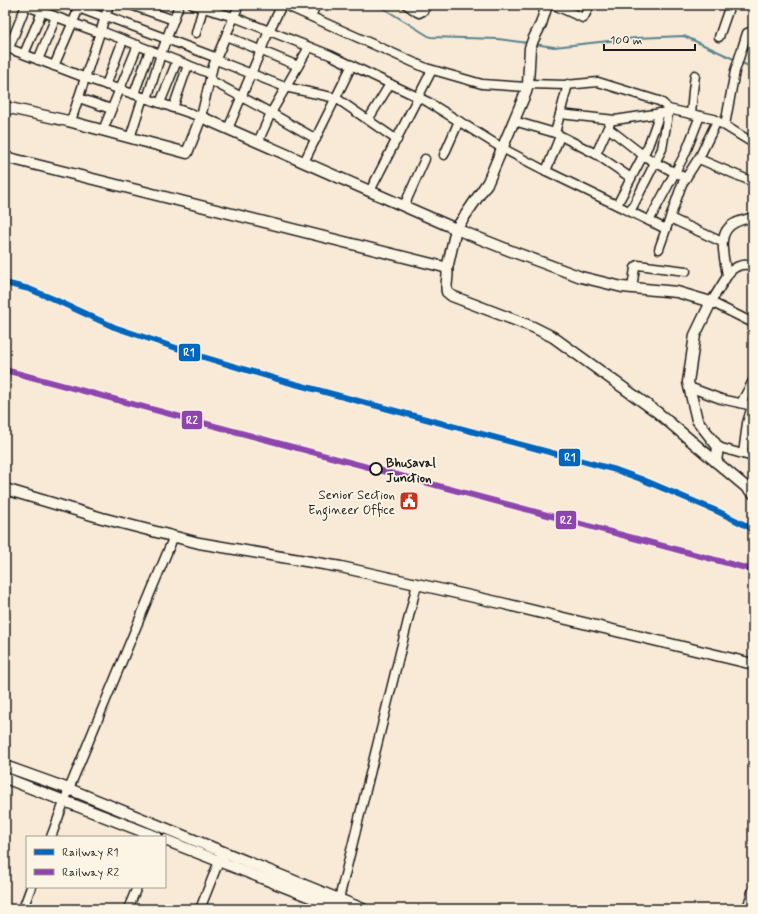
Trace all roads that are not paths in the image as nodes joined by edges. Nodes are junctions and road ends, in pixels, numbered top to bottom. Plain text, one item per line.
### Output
1 (7, 5) edge
2 (26, 5) edge
3 (109, 5) edge
4 (131, 5) edge
5 (179, 5) edge
6 (193, 5) edge
7 (239, 5) edge
8 (284, 5) edge
9 (316, 5) edge
10 (407, 5) edge
11 (427, 5) edge
12 (547, 5) edge
13 (554, 5) edge
14 (590, 5) edge
15 (730, 5) edge
16 (75, 6) edge
17 (204, 7) edge
18 (44, 9) edge
19 (93, 9) edge
20 (5, 11) edge
21 (311, 16) junction
22 (56, 17) junction
23 (106, 17) junction
24 (234, 17) junction
25 (543, 17) junction
26 (174, 20) junction
27 (72, 23) junction
28 (269, 31) junction
29 (101, 32) junction
30 (196, 33) dead end
31 (753, 33) edge
32 (226, 36) junction
33 (719, 37) dead end
34 (167, 39) junction
35 (123, 40) junction
36 (138, 45) junction
37 (309, 46) junction
38 (7, 48) edge
39 (150, 50) junction
40 (260, 50) junction
41 (24, 54) junction
42 (161, 54) junction
43 (216, 59) junction
44 (38, 60) junction
45 (177, 61) junction
46 (188, 65) junction
47 (54, 66) junction
48 (298, 66) junction
49 (352, 66) junction
50 (432, 70) junction
51 (250, 73) junction
52 (695, 75) dead end
53 (211, 77) junction
54 (86, 78) junction
55 (390, 84) junction
56 (568, 84) junction
57 (106, 85) junction
58 (527, 86) junction
59 (286, 87) junction
60 (120, 90) junction
61 (134, 94) junction
62 (241, 96) junction
63 (418, 97) junction
64 (79, 98) junction
65 (145, 98) junction
66 (336, 98) junction
67 (160, 103) junction
68 (5, 107) edge
69 (173, 108) junction
70 (112, 109) junction
71 (665, 112) junction
72 (271, 113) junction
73 (560, 114) junction
74 (691, 114) junction
75 (700, 116) junction
76 (200, 117) junction
77 (368, 120) junction
78 (717, 120) junction
79 (71, 121) junction
80 (459, 121) junction
81 (514, 121) junction
82 (609, 124) junction
83 (725, 125) junction
84 (228, 129) junction
85 (103, 130) junction
86 (558, 134) junction
87 (130, 138) junction
88 (316, 139) junction
89 (396, 140) junction
90 (258, 142) junction
91 (753, 144) edge
92 (502, 148) junction
93 (596, 154) junction
94 (444, 155) dead end
95 (643, 155) junction
96 (5, 157) edge
97 (425, 159) dead end
98 (699, 159) junction
99 (304, 162) junction
100 (656, 163) junction
101 (546, 171) junction
102 (675, 173) junction
103 (631, 178) junction
104 (686, 178) junction
105 (753, 182) edge
106 (370, 191) junction
107 (617, 205) junction
108 (404, 206) junction
109 (630, 212) junction
110 (753, 217) edge
111 (670, 218) junction
112 (649, 221) junction
113 (456, 229) junction
114 (666, 229) junction
115 (722, 242) junction
116 (659, 249) dead end
117 (753, 266) edge
118 (447, 269) junction
119 (686, 271) dead end
120 (727, 276) junction
121 (632, 288) junction
122 (711, 302) junction
123 (753, 323) edge
124 (753, 381) edge
125 (689, 387) junction
126 (741, 403) junction
127 (753, 406) edge
128 (718, 447) junction
129 (743, 454) junction
130 (753, 457) edge
131 (716, 462) junction
132 (5, 489) edge
133 (753, 493) edge
134 (174, 536) junction
135 (417, 584) junction
136 (753, 664) edge
137 (5, 766) edge
138 (5, 778) edge
139 (69, 789) junction
140 (65, 801) junction
141 (161, 826) junction
142 (51, 836) edge
143 (154, 836) edge
144 (157, 836) edge
145 (166, 840) edge
146 (223, 852) junction
147 (219, 861) junction
148 (31, 888) edge
149 (137, 888) edge
150 (753, 892) edge
151 (338, 906) edge
152 (22, 909) edge
153 (128, 909) edge
154 (200, 909) edge
155 (363, 909) edge
156 (748, 909) edge

1 - 20 street
2 - 18 street
2 - 38 street
3 - 23 street
4 - 26 street
5 - 26 street
6 - 17 street
7 - 24 street
8 - 21 street
8 - 28 street
9 - 21 street
10 - 11 street
12 - 25 main road
13 - 14 street
13 - 25 main road
15 - 33 street
16 - 19 street
16 - 27 street
17 - 24 street
17 - 30 street
18 - 22 street
18 - 41 street
19 - 23 street
21 - 50 street
22 - 27 street
22 - 44 street
23 - 29 street
23 - 34 street
24 - 28 street
24 - 32 street
25 - 58 main road
26 - 34 street
27 - 29 street
27 - 47 street
28 - 37 street
28 - 40 street
29 - 35 street
29 - 54 street
31 - 83 street
32 - 40 street
32 - 43 street
34 - 42 street
34 - 43 street
35 - 36 street
35 - 57 street
36 - 39 street
36 - 60 street
37 - 48 street
37 - 49 street
38 - 41 street
39 - 42 street
39 - 61 street
40 - 48 street
40 - 51 street
41 - 44 street
42 - 45 street
42 - 65 street
43 - 51 street
43 - 53 street
44 - 47 street
45 - 46 street
45 - 67 street
46 - 53 street
46 - 69 street
47 - 54 street
48 - 59 street
49 - 55 street
49 - 66 street
50 - 58 street
50 - 63 street
51 - 59 street
51 - 62 street
52 - 74 street
53 - 62 street
53 - 76 street
54 - 57 street
54 - 64 street
55 - 63 street
55 - 77 street
56 - 58 street
56 - 71 street
56 - 73 street
57 - 60 street
58 - 81 main road
59 - 66 street
59 - 72 street
60 - 61 street
60 - 70 street
61 - 65 street
62 - 72 street
62 - 84 street
63 - 80 street
63 - 89 street
64 - 70 street
64 - 79 street
65 - 67 street
65 - 87 street
66 - 77 street
66 - 88 street
67 - 69 street
68 - 79 main road
69 - 76 street
70 - 85 street
71 - 74 street
71 - 82 street
71 - 95 street
71 - 100 street
72 - 88 street
72 - 90 street
73 - 82 street
73 - 86 street
74 - 75 street
75 - 78 street
75 - 102 street
76 - 84 main road
76 - 87 main road
77 - 89 street
78 - 83 street
78 - 98 street
79 - 85 main road
80 - 92 street
80 - 94 street
81 - 86 street
81 - 92 main road
82 - 93 street
82 - 95 street
83 - 91 street
84 - 90 main road
85 - 87 main road
86 - 93 street
86 - 101 street
88 - 99 street
89 - 106 street
90 - 99 main road
92 - 101 street
92 - 113 main road
93 - 103 street
95 - 100 street
95 - 103 street
96 - 118 main road
97 - 108 street
98 - 104 street
98 - 105 street
99 - 106 main road
100 - 102 street
100 - 109 street
101 - 107 street
102 - 104 street
102 - 112 street
103 - 107 street
104 - 111 street
106 - 108 main road
107 - 109 street
108 - 113 main road
109 - 112 street
110 - 115 street
111 - 114 street
111 - 115 street
112 - 114 street
113 - 118 main road
113 - 121 main road
114 - 116 street
115 - 120 street
117 - 120 street
118 - 131 main road
119 - 121 street
120 - 122 street
121 - 122 main road
122 - 123 street
122 - 125 main road
124 - 126 street
125 - 126 street
125 - 128 main road
126 - 127 street
127 - 129 street
128 - 129 street
128 - 131 main road
129 - 130 street
131 - 133 main road
132 - 134 main road
134 - 135 main road
134 - 139 street
135 - 136 main road
135 - 151 street
137 - 139 main road
138 - 140 main road
139 - 140 street
139 - 141 main road
140 - 142 street
140 - 143 main road
141 - 144 street
141 - 146 main road
145 - 147 main road
146 - 147 street
146 - 151 main road
147 - 151 main road
147 - 154 street
148 - 152 street
149 - 153 street
150 - 156 main road
151 - 155 main road

